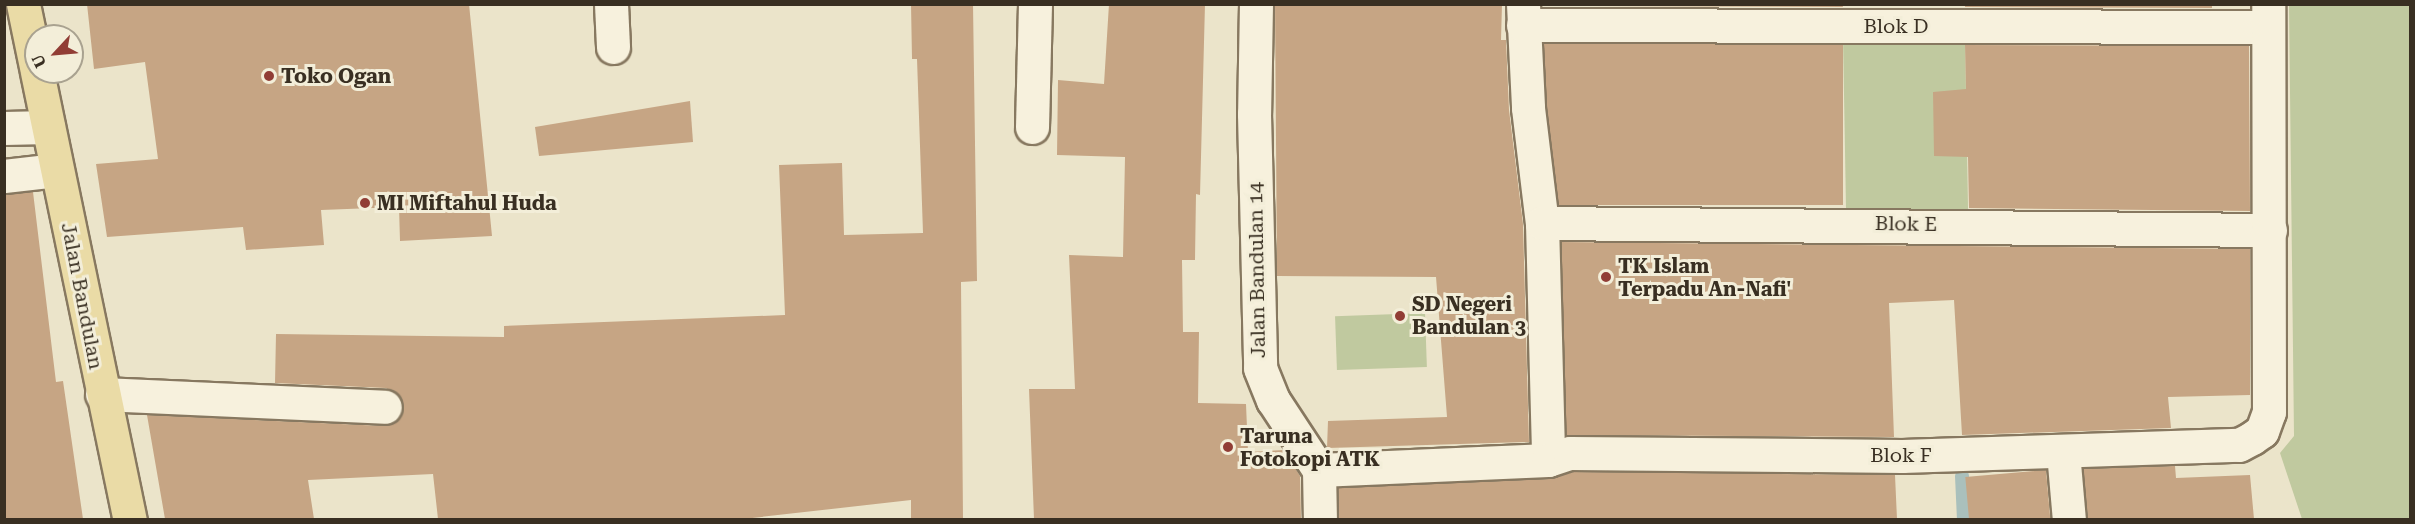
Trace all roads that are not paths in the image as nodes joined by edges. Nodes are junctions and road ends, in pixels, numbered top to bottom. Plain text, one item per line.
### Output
1 (23, 4) edge
2 (611, 4) edge
3 (1035, 4) edge
4 (1256, 4) edge
5 (1523, 15) edge
6 (2268, 16) edge
7 (27, 24) edge
8 (613, 47) dead end
9 (39, 84) edge
10 (48, 127) junction
11 (1032, 127) dead end
12 (4, 128) edge
13 (57, 170) junction
14 (4, 176) edge
15 (1542, 223) junction
16 (2270, 230) junction
17 (102, 394) junction
18 (385, 407) dead end
19 (2063, 452) junction
20 (1548, 460) junction
21 (1319, 470) junction
22 (130, 519) edge
23 (1320, 519) edge
24 (2069, 519) edge

1 - 7 main road
2 - 8 street
3 - 11 street
4 - 21 street, Jalan Bandulan 14
5 - 6 street, Blok D
5 - 15 street
6 - 16 street
9 - 10 main road, Jalan Bandulan
10 - 12 street
10 - 13 main road, Jalan Bandulan
13 - 14 street
13 - 17 main road, Jalan Bandulan
15 - 16 street, Blok E
15 - 20 street
16 - 19 street, Blok F
17 - 18 street
17 - 22 main road, Jalan Bandulan
19 - 20 street, Blok F
19 - 24 street
20 - 21 street, Blok F
21 - 23 street

